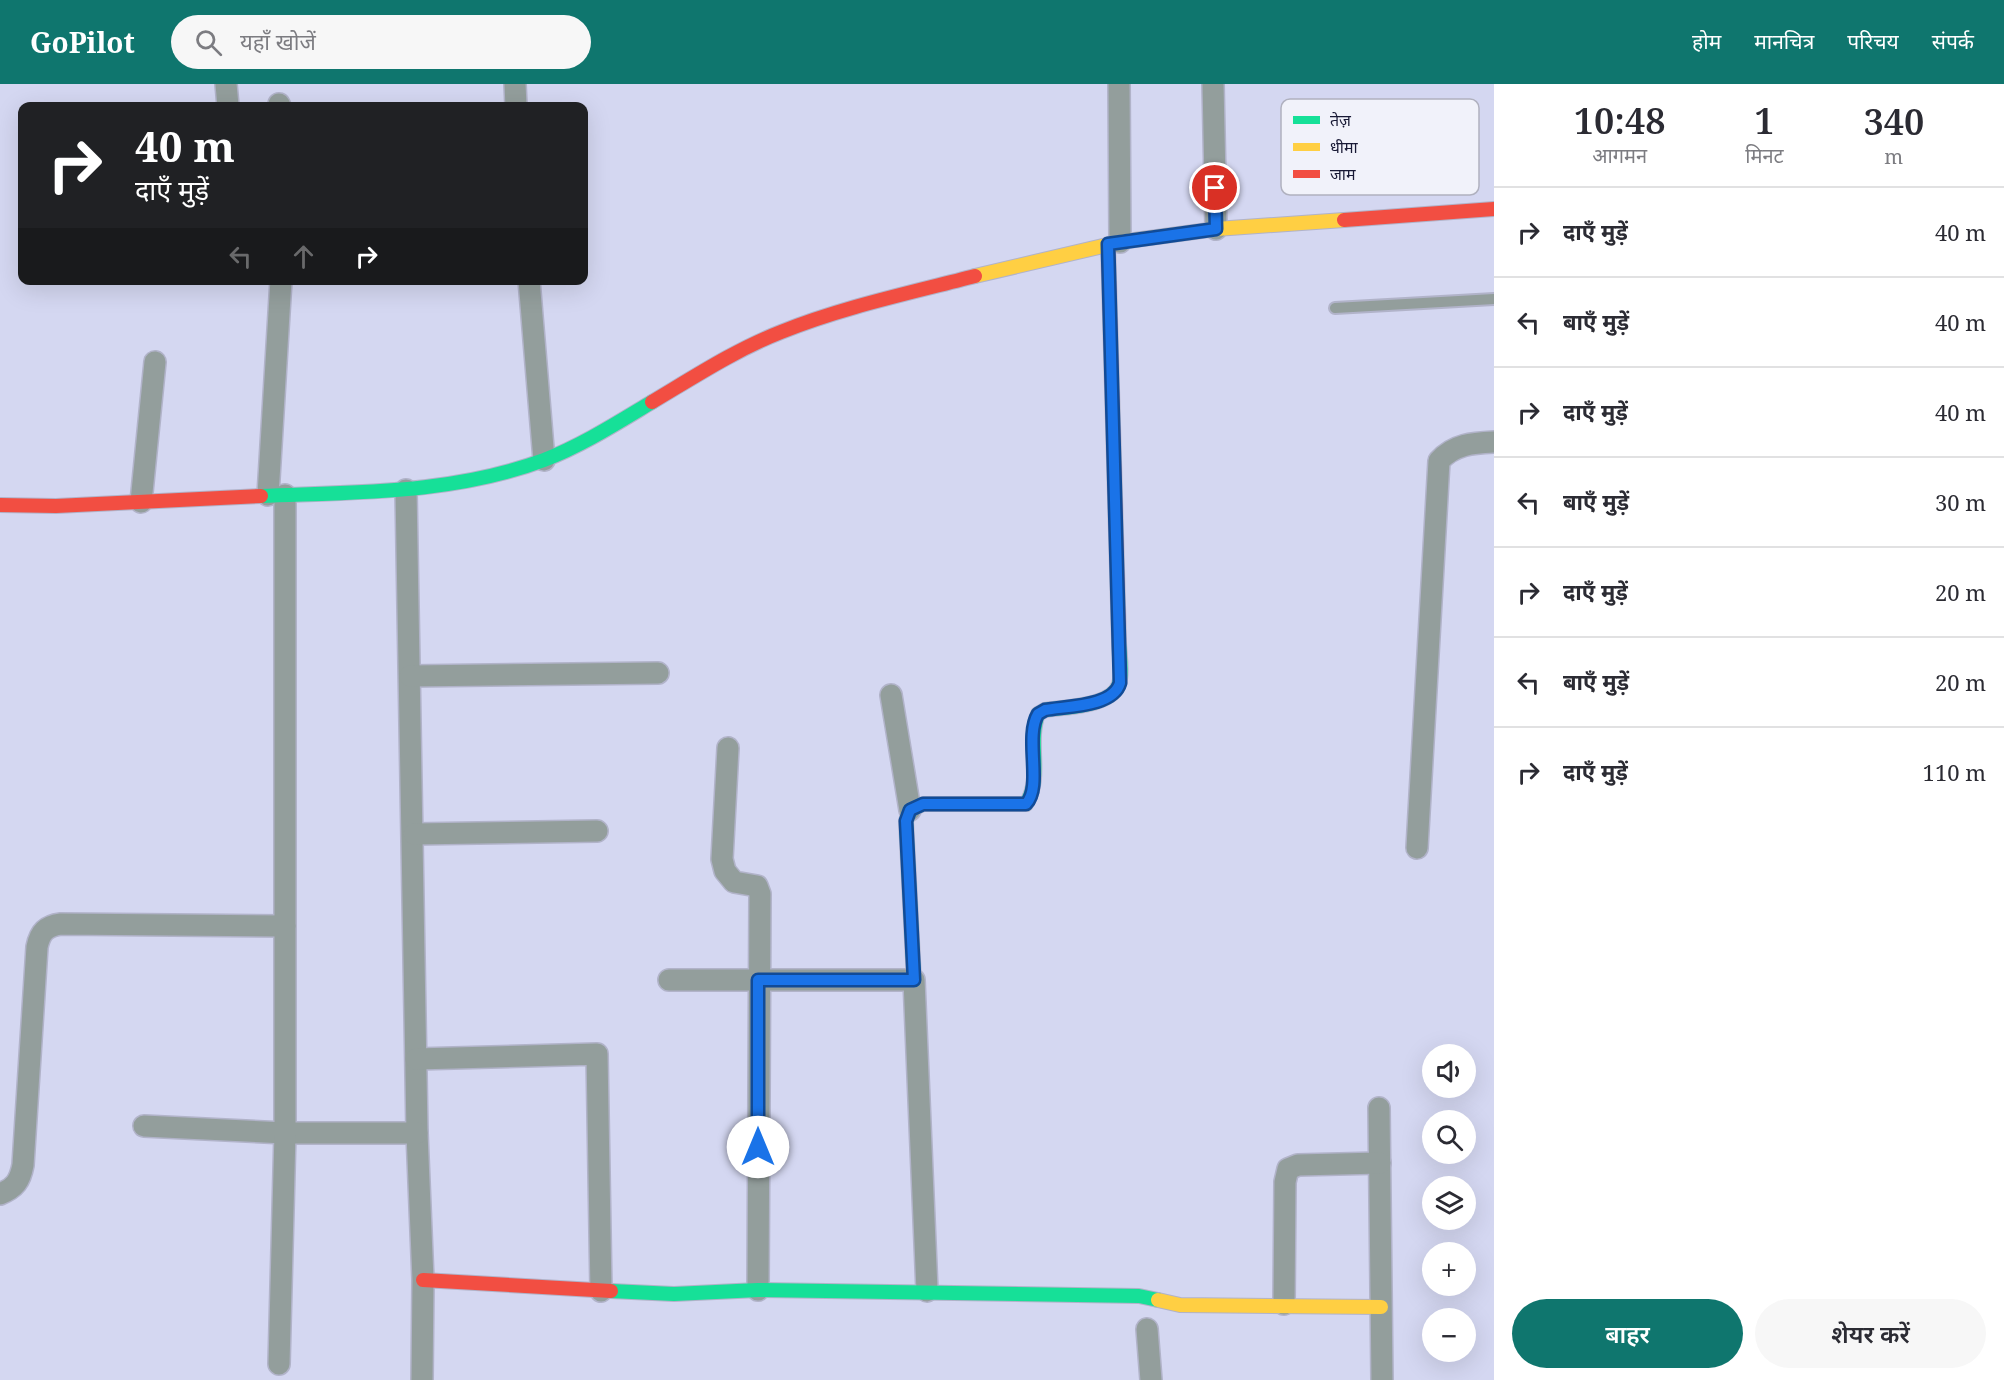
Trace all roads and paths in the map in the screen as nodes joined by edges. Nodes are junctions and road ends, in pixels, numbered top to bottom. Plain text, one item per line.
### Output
1 (226, 84) edge
2 (515, 84) edge
3 (1119, 84) edge
4 (1213, 84) edge
5 (228, 102) edge
6 (516, 102) edge
7 (1494, 209) edge
8 (1216, 229) junction
9 (1114, 243) junction
10 (281, 285) edge
11 (529, 285) edge
12 (1494, 299) edge
13 (1335, 308) dead end
14 (155, 362) dead end
15 (1494, 442) edge
16 (544, 460) junction
17 (406, 490) junction
18 (276, 495) junction
19 (141, 502) junction
20 (0, 505) edge
21 (658, 673) dead end
22 (410, 676) junction
23 (891, 695) dead end
24 (728, 748) dead end
25 (910, 810) junction
26 (597, 831) dead end
27 (414, 834) junction
28 (1416, 848) dead end
29 (285, 926) junction
30 (669, 980) dead end
31 (758, 980) junction
32 (914, 980) junction
33 (416, 1059) junction
34 (1379, 1108) dead end
35 (144, 1126) dead end
36 (285, 1133) junction
37 (417, 1133) junction
38 (1380, 1163) junction
39 (0, 1194) edge
40 (423, 1280) junction
41 (758, 1290) junction
42 (601, 1291) junction
43 (927, 1291) junction
44 (1284, 1304) junction
45 (1381, 1307) junction
46 (1147, 1329) dead end
47 (279, 1364) dead end
48 (422, 1380) edge
49 (1151, 1380) edge
50 (1382, 1380) edge

1 - 5 street
2 - 6 street
3 - 9 street
4 - 8 street
7 - 8 street
8 - 9 street
9 - 16 street
9 - 25 street
10 - 18 street
11 - 16 street
12 - 13 lane
14 - 19 street
15 - 28 street
16 - 17 street
17 - 18 street
17 - 22 street
18 - 19 street
18 - 29 street
19 - 20 street
21 - 22 street
22 - 27 street
23 - 25 street
24 - 31 street
25 - 32 street
26 - 27 street
27 - 33 street
29 - 36 street
29 - 39 street
30 - 31 street
31 - 32 street
31 - 41 street
32 - 43 street
33 - 37 street
33 - 42 street
34 - 38 street
35 - 36 street
36 - 37 street
36 - 47 street
37 - 40 street
38 - 44 street
38 - 45 street
40 - 42 street
40 - 48 street
41 - 42 street
41 - 43 street
43 - 44 street
44 - 45 street
45 - 50 street
46 - 49 street

